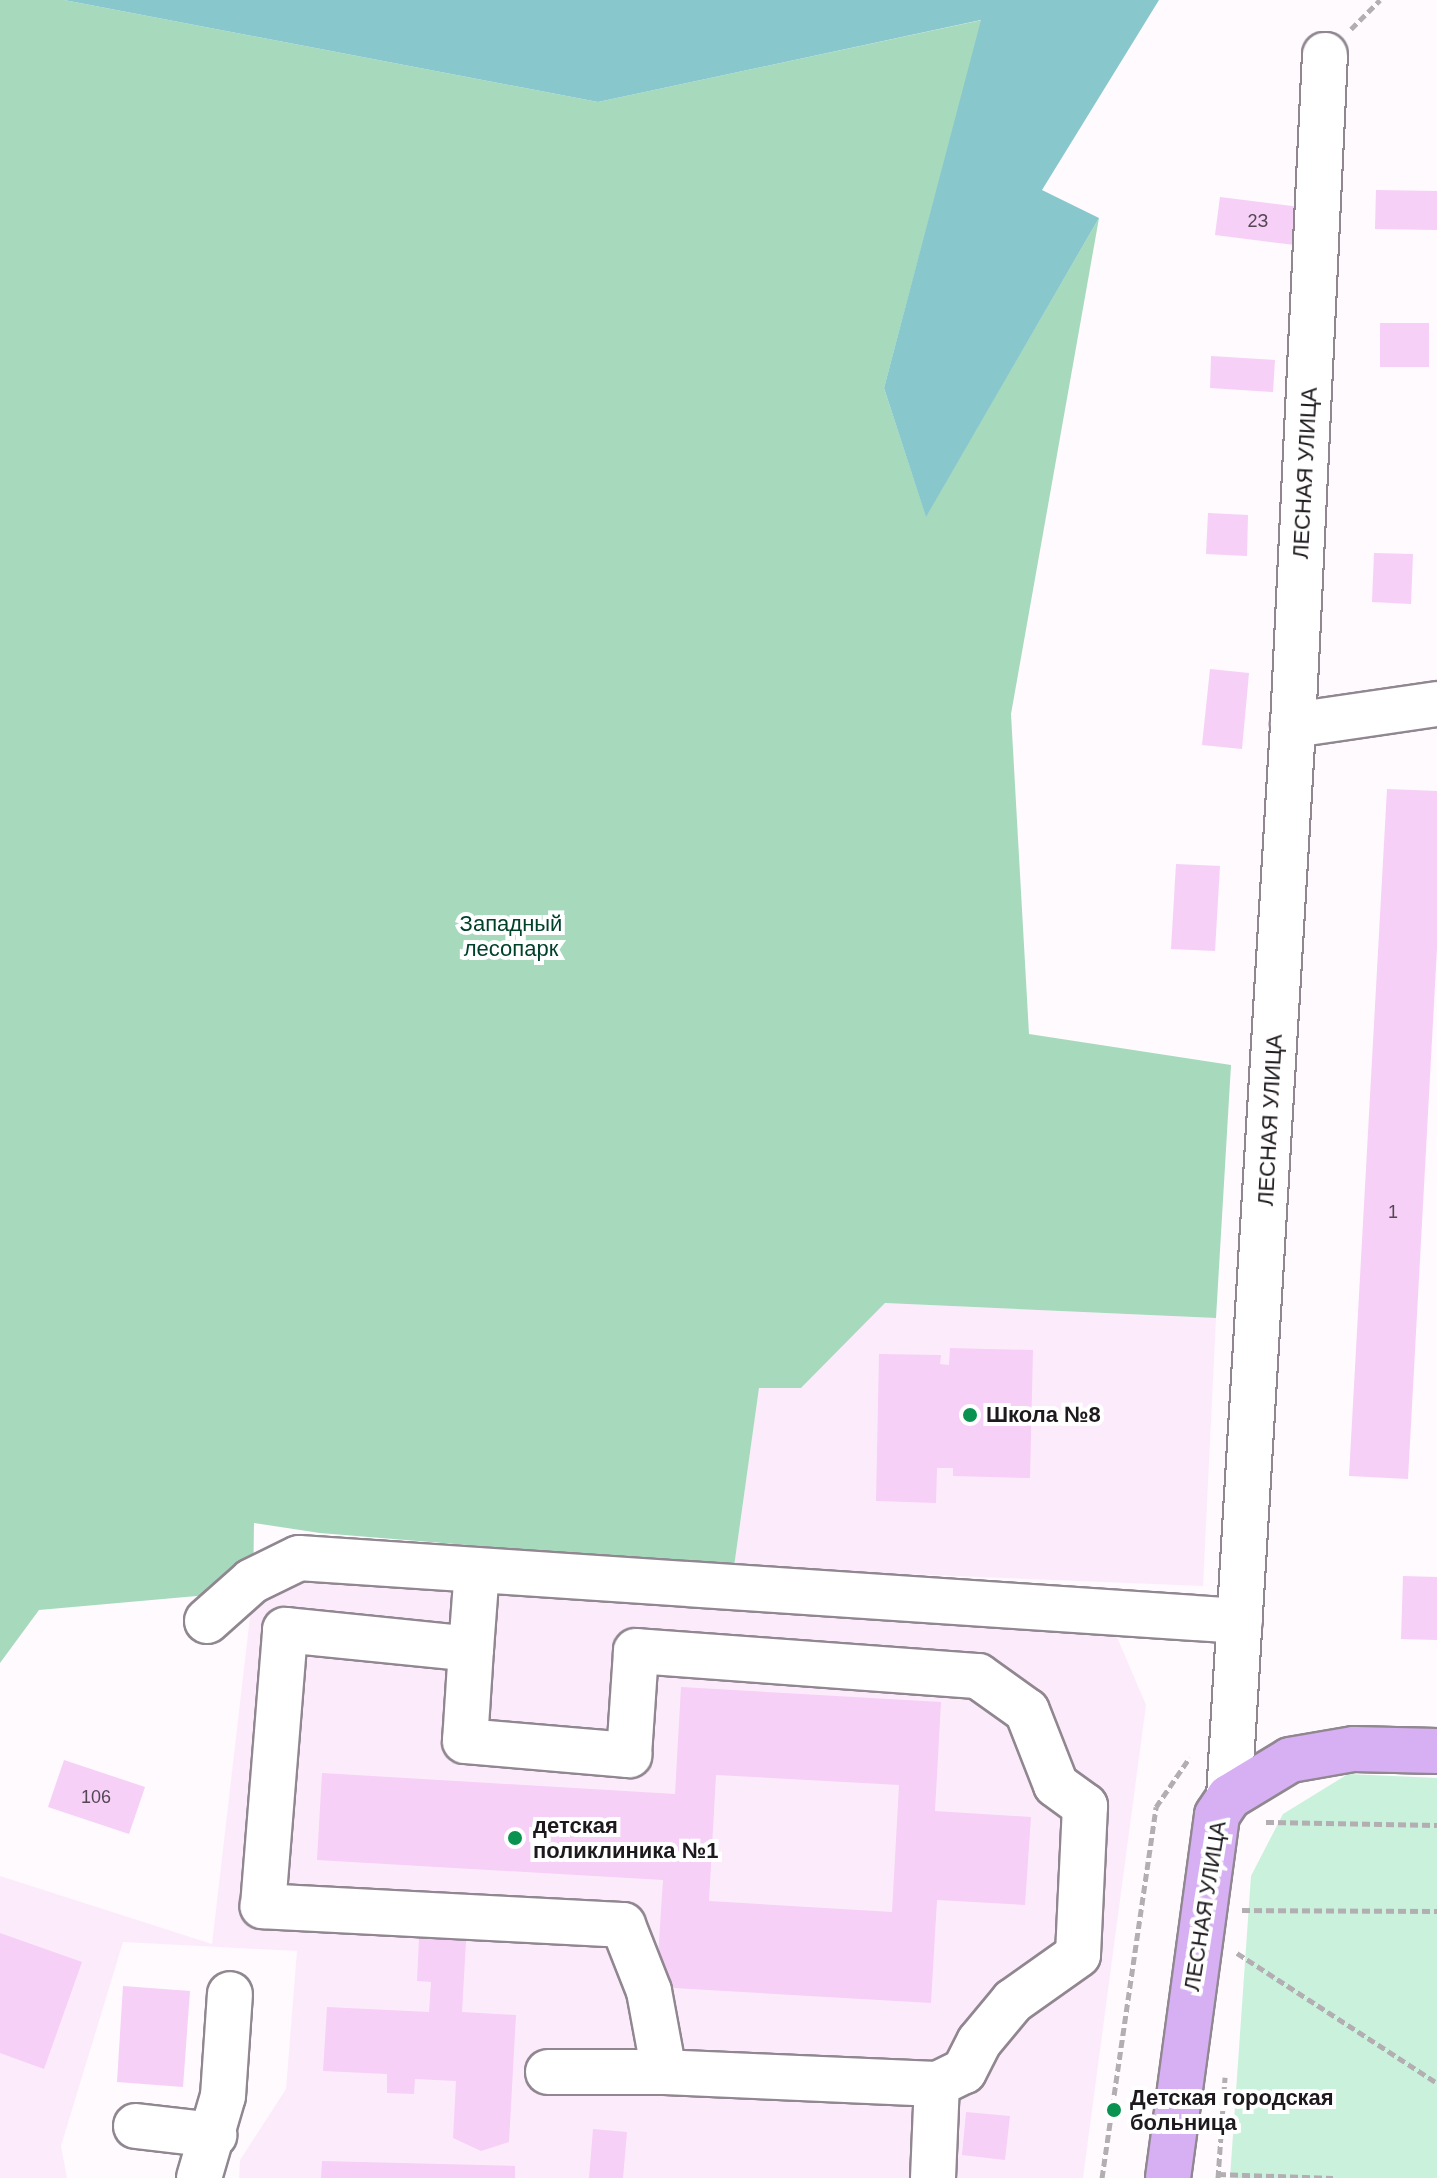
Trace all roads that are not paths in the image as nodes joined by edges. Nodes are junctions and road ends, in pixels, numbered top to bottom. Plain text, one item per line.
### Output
1 (1325, 55) dead end
2 (1437, 704) edge
3 (1293, 725) junction
4 (477, 1570) junction
5 (207, 1621) dead end
6 (1240, 1621) junction
7 (471, 1649) junction
8 (1437, 1751) edge
9 (1241, 1809) junction
10 (230, 1994) dead end
11 (548, 2072) dead end
12 (664, 2072) junction
13 (937, 2084) junction
14 (136, 2126) dead end
15 (214, 2135) junction
16 (199, 2178) edge
17 (933, 2178) edge
18 (1168, 2178) edge

1 - 3 street, ЛЕСНАЯ УЛИЦА
2 - 3 street
3 - 6 street, ЛЕСНАЯ УЛИЦА
4 - 5 street
4 - 6 street
4 - 7 street
6 - 9 street, ЛЕСНАЯ УЛИЦА
7 - 12 street
7 - 13 street
8 - 9 main road
9 - 18 main road, ЛЕСНАЯ УЛИЦА
10 - 15 street
11 - 12 street
12 - 13 street
13 - 17 street
14 - 15 street
15 - 16 street

